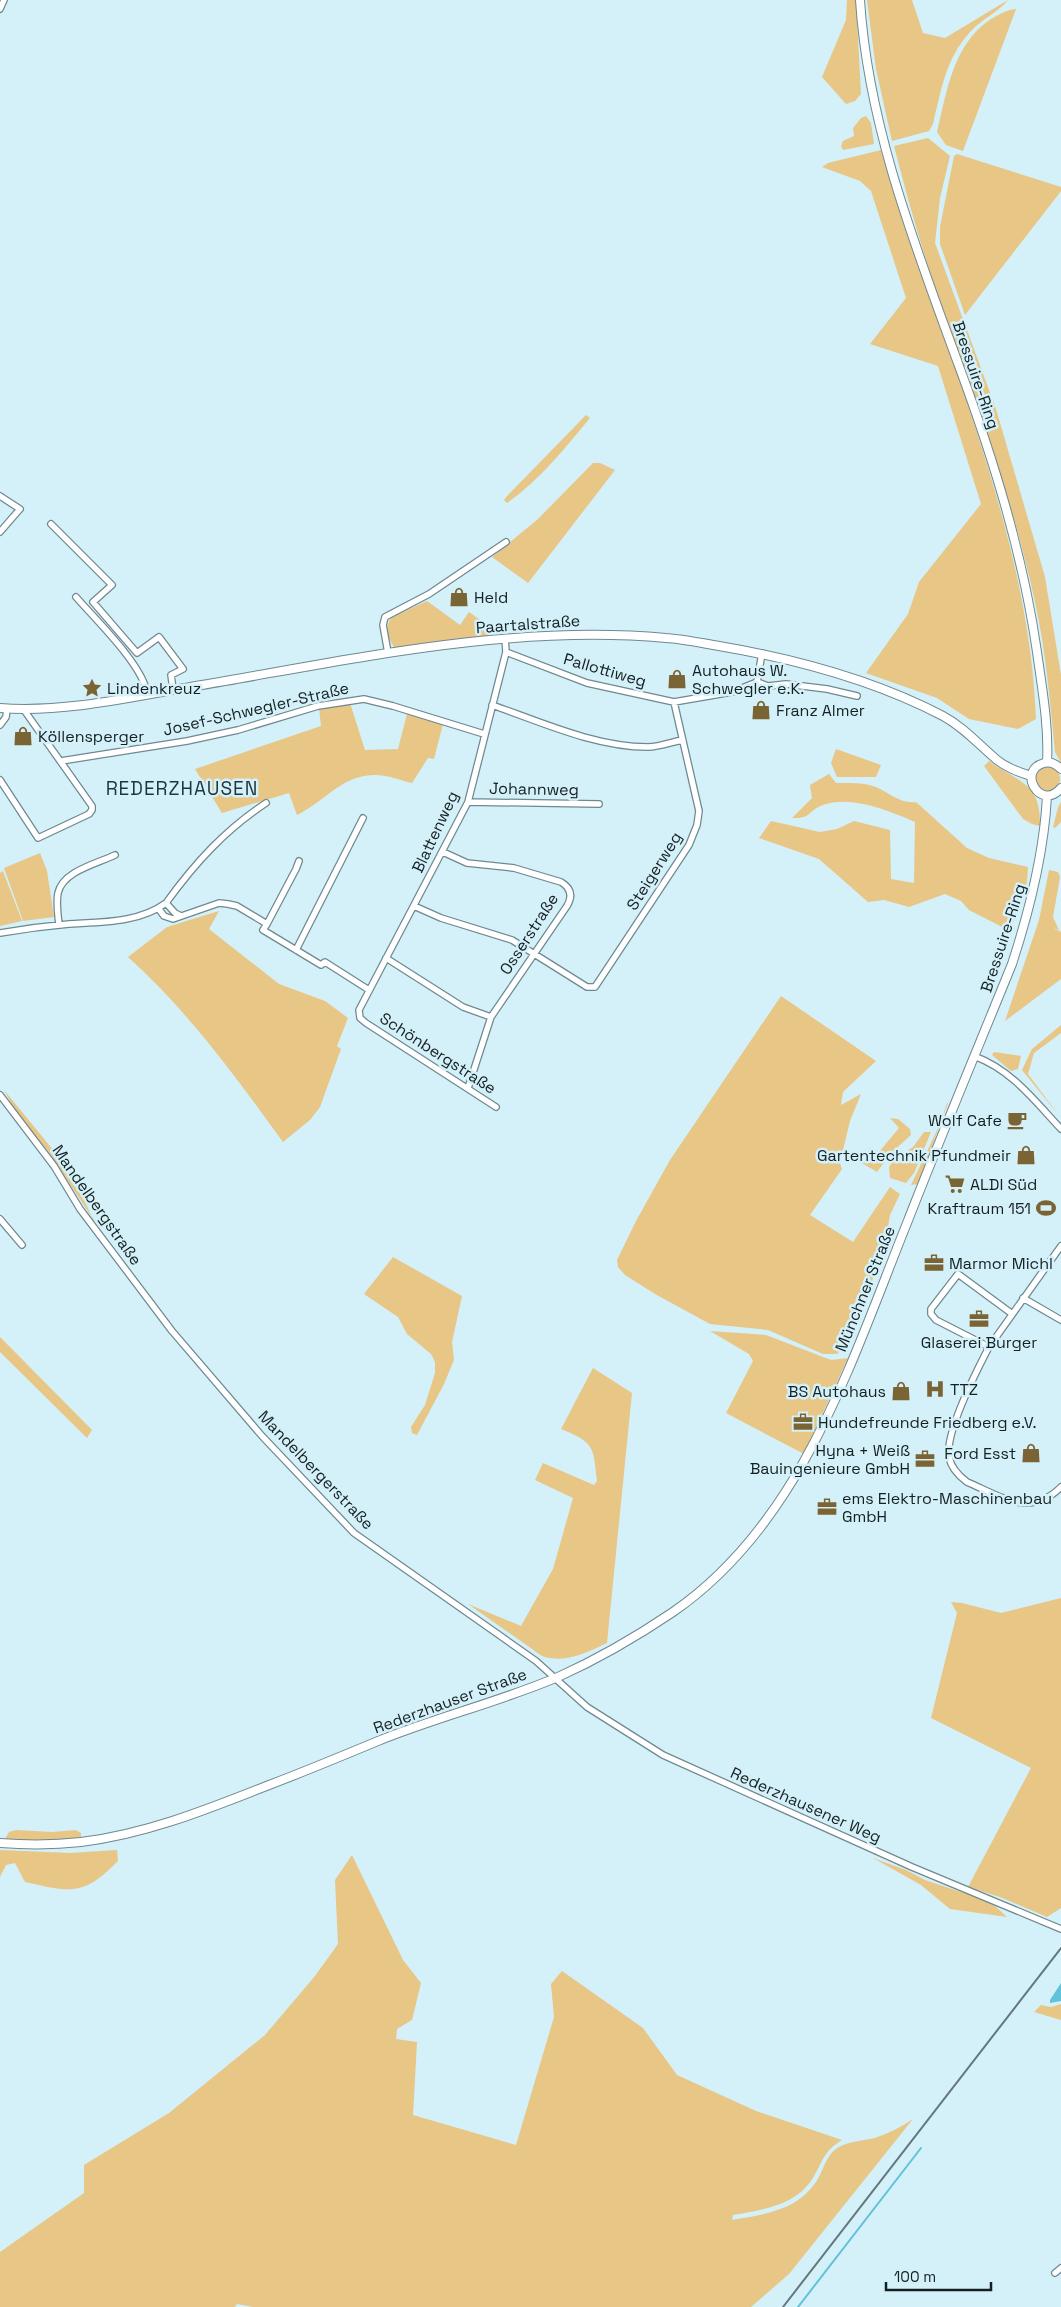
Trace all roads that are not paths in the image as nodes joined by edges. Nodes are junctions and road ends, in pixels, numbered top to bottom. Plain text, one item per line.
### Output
1 (4, 0) edge
2 (860, 0) edge
3 (0, 9) edge
4 (0, 496) edge
5 (50, 524) dead end
6 (0, 532) edge
7 (506, 542) dead end
8 (76, 597) dead end
9 (505, 638) junction
10 (506, 652) junction
11 (388, 653) junction
12 (762, 653) junction
13 (757, 682) junction
14 (174, 690) junction
15 (147, 694) junction
16 (857, 696) dead end
17 (674, 702) junction
18 (492, 705) junction
19 (4, 709) edge
20 (24, 710) junction
21 (0, 725) edge
22 (484, 734) junction
23 (682, 740) junction
24 (60, 761) junction
25 (1047, 762) junction
26 (1061, 769) edge
27 (1031, 776) junction
28 (0, 780) edge
29 (1061, 788) edge
30 (1047, 796) junction
31 (468, 802) junction
32 (266, 803) dead end
33 (599, 804) dead end
34 (363, 818) dead end
35 (443, 852) junction
36 (115, 855) dead end
37 (299, 861) dead end
38 (166, 903) junction
39 (414, 906) junction
40 (158, 908) junction
41 (181, 916) junction
42 (267, 924) junction
43 (59, 925) junction
44 (0, 933) edge
45 (296, 950) junction
46 (534, 953) junction
47 (386, 958) junction
48 (369, 990) junction
49 (492, 1017) junction
50 (366, 1023) joint
51 (974, 1056) junction
52 (468, 1088) junction
53 (0, 1095) edge
54 (496, 1107) dead end
55 (1061, 1129) edge
56 (0, 1219) edge
57 (22, 1245) dead end
58 (1061, 1246) edge
59 (1023, 1298) junction
60 (1012, 1313) junction
61 (1061, 1320) edge
62 (172, 1331) joint
63 (989, 1347) junction
64 (1061, 1487) edge
65 (764, 1523) joint
66 (556, 1678) junction
67 (0, 1843) edge
68 (1061, 1929) edge
69 (1061, 2268) edge
70 (1055, 2273) dead end

1 - 3 street
2 - 25 main road, Bressuire-Ring
4 - 6 street
5 - 14 street
7 - 11 street
8 - 15 street
9 - 10 street, Blattenweg
9 - 11 main road, Paartalstraße
9 - 12 main road, Paartalstraße
10 - 17 street, Pallottiweg
10 - 18 street, Blattenweg
11 - 14 main road, Paartalstraße
12 - 13 street
12 - 27 main road, Paartalstraße
13 - 16 street, Pallottiweg
13 - 17 street, Pallottiweg
14 - 15 main road, Paartalstraße
15 - 20 main road, Paartalstraße
17 - 23 street, Steigerweg
18 - 22 street, Blattenweg
18 - 23 street
19 - 20 main road, Paartalstraße
19 - 21 street
20 - 24 street
22 - 24 street, Josef-Schwegler-Straße
22 - 31 street, Blattenweg
23 - 46 street, Steigerweg
24 - 28 street
25 - 26 main road
25 - 27 main road
27 - 30 main road
29 - 30 main road
30 - 51 main road, Bressuire-Ring
31 - 33 street, Johannweg
31 - 35 street, Blattenweg
32 - 38 street
34 - 45 street
35 - 39 street, Blattenweg
35 - 46 street, Osserstraße
36 - 43 street
37 - 42 street
38 - 40 street
38 - 41 street
39 - 46 street
39 - 47 street, Blattenweg
40 - 41 street
40 - 43 street
41 - 42 street
42 - 45 street
43 - 44 street
45 - 48 street
46 - 49 street, Osserstraße
47 - 48 street, Blattenweg
47 - 49 street
48 - 50 street, Blattenweg
49 - 52 street, Osserstraße
50 - 52 street, Schönbergstraße
51 - 55 street
51 - 65 main road, Münchner Straße
52 - 54 street, Schönbergstraße
53 - 62 street, Mandelbergstraße
56 - 57 street
58 - 59 street
59 - 60 street
59 - 61 street
60 - 63 street
60 - 63 street
62 - 66 street, Mandelbergerstraße
63 - 64 street
65 - 66 main road, Rederzhauser Straße
66 - 67 main road, Rederzhauser Straße
66 - 68 street, Rederzhausener Weg
69 - 70 street

